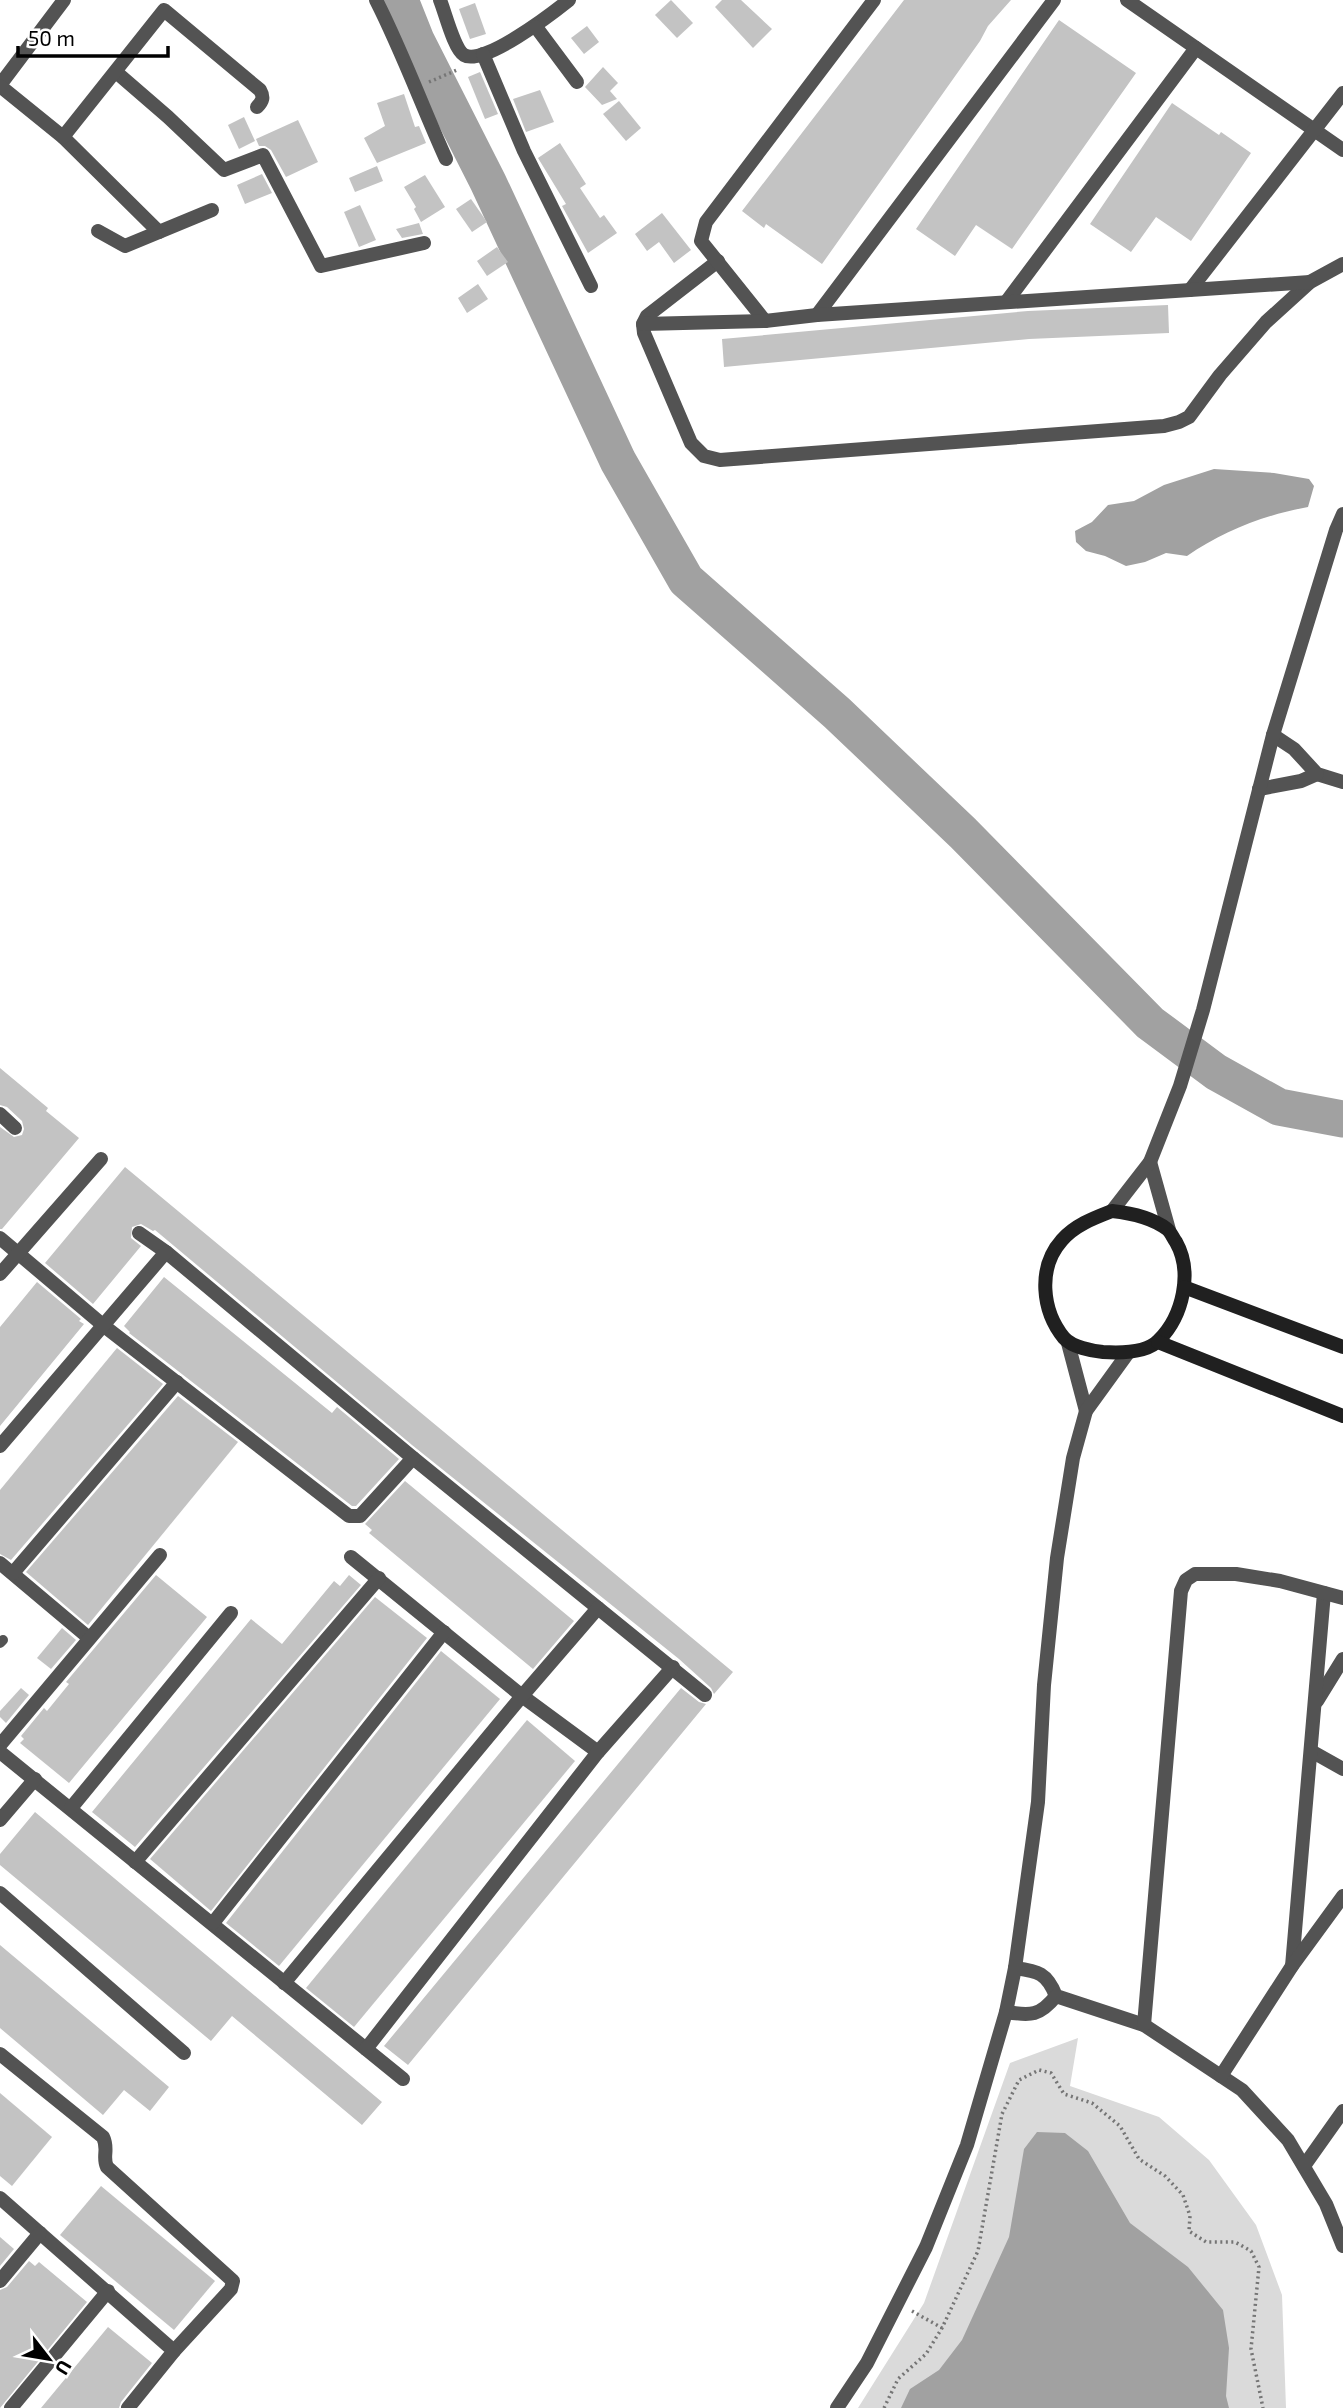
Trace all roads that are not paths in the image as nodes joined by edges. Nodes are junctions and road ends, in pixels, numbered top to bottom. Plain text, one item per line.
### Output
1 (64, 0) edge
2 (376, 0) edge
3 (440, 0) edge
4 (569, 0) edge
5 (874, 0) edge
6 (1054, 0) edge
7 (1127, 0) edge
8 (167, 5) edge
9 (536, 27) junction
10 (1196, 48) junction
11 (483, 54) junction
12 (116, 72) junction
13 (577, 82) dead end
14 (0, 86) edge
15 (1343, 93) edge
16 (257, 107) dead end
17 (1314, 130) junction
18 (63, 137) junction
19 (1343, 150) edge
20 (446, 159) dead end
21 (212, 210) dead end
22 (99, 231) dead end
23 (159, 232) junction
24 (424, 243) dead end
25 (718, 261) junction
26 (1343, 264) edge
27 (1310, 282) junction
28 (591, 286) dead end
29 (1190, 290) junction
30 (1007, 301) junction
31 (817, 315) junction
32 (765, 321) junction
33 (643, 324) junction
34 (1343, 514) edge
35 (1273, 735) junction
36 (1317, 774) junction
37 (1343, 782) edge
38 (1259, 789) junction
39 (0, 1114) edge
40 (15, 1128) dead end
41 (101, 1159) dead end
42 (1150, 1162) junction
43 (1112, 1211) junction
44 (1169, 1230) junction
45 (139, 1233) dead end
46 (0, 1238) edge
47 (166, 1252) junction
48 (18, 1253) junction
49 (0, 1274) edge
50 (1184, 1287) junction
51 (104, 1326) junction
52 (1158, 1342) junction
53 (1068, 1343) junction
54 (1343, 1347) edge
55 (1128, 1353) junction
56 (177, 1382) junction
57 (1086, 1411) junction
58 (1343, 1416) edge
59 (0, 1446) edge
60 (413, 1458) junction
61 (160, 1555) dead end
62 (351, 1557) dead end
63 (0, 1563) edge
64 (13, 1573) junction
65 (379, 1578) junction
66 (1324, 1593) junction
67 (1343, 1598) edge
68 (598, 1608) junction
69 (231, 1613) dead end
70 (444, 1632) junction
71 (89, 1638) junction
72 (1343, 1658) edge
73 (673, 1667) junction
74 (705, 1695) dead end
75 (522, 1696) junction
76 (1315, 1705) junction
77 (0, 1745) edge
78 (1311, 1751) junction
79 (0, 1752) edge
80 (598, 1752) junction
81 (1343, 1769) edge
82 (35, 1779) junction
83 (71, 1808) junction
84 (0, 1820) edge
85 (135, 1862) junction
86 (0, 1893) edge
87 (1343, 1896) edge
88 (213, 1923) junction
89 (1292, 1966) junction
90 (1015, 1968) junction
91 (284, 1983) junction
92 (1056, 1996) junction
93 (1006, 2012) junction
94 (1143, 2025) junction
95 (366, 2049) junction
96 (184, 2053) dead end
97 (0, 2054) edge
98 (1221, 2076) junction
99 (403, 2079) dead end
100 (1343, 2111) edge
101 (1304, 2166) junction
102 (0, 2198) edge
103 (40, 2233) junction
104 (1343, 2246) edge
105 (0, 2281) edge
106 (108, 2291) junction
107 (174, 2351) junction
108 (11, 2408) edge
109 (128, 2408) edge
110 (837, 2408) edge

1 - 14 street
2 - 20 street
3 - 11 street
4 - 9 street
5 - 25 street
6 - 31 street
7 - 10 street
8 - 12 street
8 - 16 street
9 - 11 street
9 - 13 street
10 - 17 street
10 - 30 street
11 - 28 street
12 - 18 street
12 - 24 street
14 - 18 street
15 - 17 street
17 - 19 street
17 - 29 street
18 - 23 street
21 - 23 street
22 - 23 street
25 - 32 street
25 - 33 street
26 - 27 street
27 - 29 street
27 - 33 street
29 - 30 street
30 - 31 street
31 - 32 street
32 - 33 street
34 - 35 street
35 - 36 street
35 - 38 street
36 - 37 street
36 - 38 street
38 - 42 street
39 - 40 street
41 - 48 street
42 - 43 street
42 - 44 street
43 - 44 street
43 - 53 street
44 - 50 street
45 - 47 street
46 - 48 street
47 - 51 street
47 - 60 street
48 - 49 street
48 - 51 street
50 - 52 street
50 - 54 street
51 - 56 street
51 - 59 street
52 - 55 street
52 - 58 street
53 - 55 street
53 - 57 street
55 - 57 street
56 - 60 street
56 - 64 street
57 - 90 street
60 - 68 street
61 - 71 street
62 - 65 street
63 - 64 street
64 - 71 street
65 - 70 street
65 - 85 street
66 - 67 street
66 - 76 street
66 - 94 street
68 - 73 street
68 - 75 street
69 - 83 street
70 - 75 street
70 - 88 street
71 - 77 street
72 - 76 street
73 - 74 street
73 - 80 street
75 - 80 street
75 - 91 street
76 - 78 street
78 - 81 street
78 - 89 street
79 - 82 street
80 - 95 street
82 - 83 street
82 - 84 street
83 - 85 street
85 - 88 street
86 - 96 street
87 - 89 street
88 - 91 street
89 - 98 street
90 - 92 street
90 - 93 street
91 - 95 street
92 - 93 street
92 - 94 street
93 - 110 street
94 - 98 street
95 - 99 street
97 - 107 street
98 - 101 street
100 - 101 street
101 - 104 street
102 - 103 street
103 - 105 street
103 - 106 street
106 - 107 street
106 - 108 street
107 - 109 street

